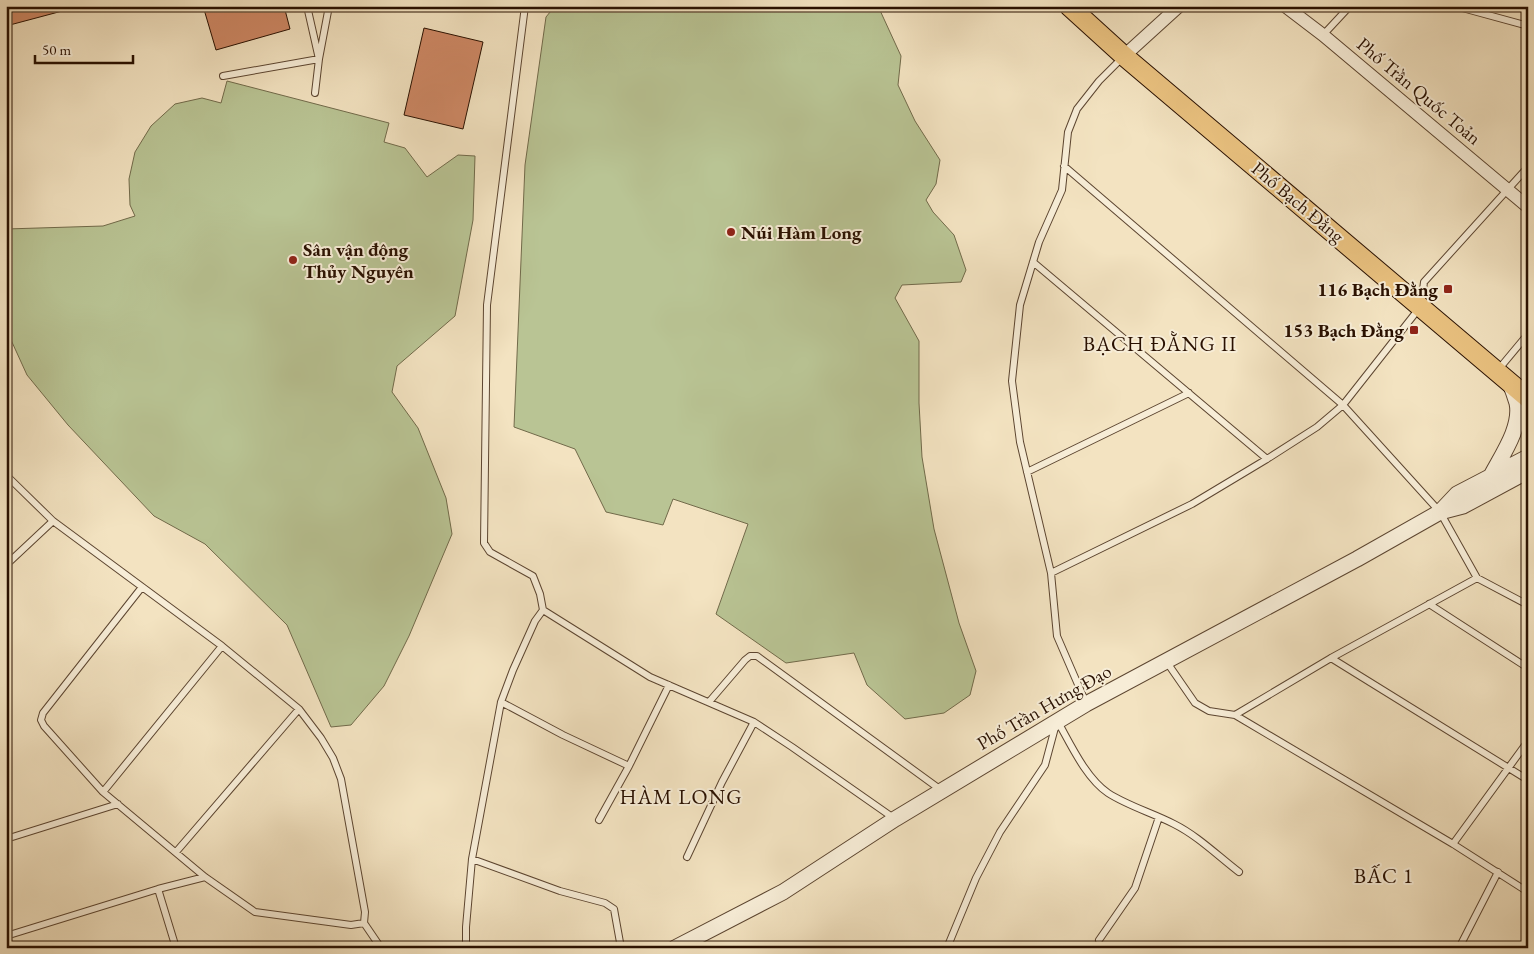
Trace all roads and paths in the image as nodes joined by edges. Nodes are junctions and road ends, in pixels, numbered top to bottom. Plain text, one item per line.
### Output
1 (307, 6) edge
2 (329, 6) edge
3 (525, 6) edge
4 (1179, 6) edge
5 (1285, 6) edge
6 (1350, 6) edge
7 (1455, 6) edge
8 (1074, 8) edge
9 (1528, 26) edge
10 (1323, 35) junction
11 (1124, 56) junction
12 (319, 59) junction
13 (223, 76) dead end
14 (315, 93) dead end
15 (1064, 166) junction
16 (1528, 166) edge
17 (1507, 190) junction
18 (1528, 207) edge
19 (1033, 262) junction
20 (1421, 306) junction
21 (1528, 334) edge
22 (1503, 375) junction
23 (1189, 393) junction
24 (1528, 398) edge
25 (1343, 405) junction
26 (1528, 457) edge
27 (1267, 459) junction
28 (1528, 471) edge
29 (1027, 472) junction
30 (6, 475) edge
31 (1496, 480) junction
32 (1528, 480) edge
33 (1440, 512) junction
34 (53, 521) junction
35 (6, 565) edge
36 (1051, 573) junction
37 (1476, 578) junction
38 (142, 587) junction
39 (1430, 604) junction
40 (1528, 605) edge
41 (543, 610) junction
42 (222, 646) junction
43 (1331, 658) junction
44 (1166, 661) junction
45 (1528, 668) edge
46 (669, 685) junction
47 (501, 702) junction
48 (709, 702) junction
49 (1086, 704) junction
50 (299, 709) junction
51 (1235, 715) junction
52 (1057, 720) junction
53 (754, 722) junction
54 (1528, 741) edge
55 (629, 766) junction
56 (1508, 768) junction
57 (1528, 780) edge
58 (942, 791) junction
59 (103, 792) junction
60 (118, 804) junction
61 (1159, 817) junction
62 (599, 820) dead end
63 (895, 820) junction
64 (6, 839) edge
65 (1453, 844) junction
66 (176, 852) junction
67 (687, 857) dead end
68 (472, 859) junction
69 (1239, 872) dead end
70 (1498, 872) junction
71 (204, 877) junction
72 (158, 889) junction
73 (1528, 892) edge
74 (364, 924) junction
75 (6, 936) edge
76 (1099, 940) dead end
77 (176, 948) edge
78 (381, 948) edge
79 (466, 948) edge
80 (621, 948) edge
81 (674, 948) edge
82 (947, 948) edge
83 (1458, 948) edge

1 - 12 lane
2 - 12 lane
3 - 41 lane
4 - 11 street
5 - 10 street, Phố Trần Quốc Toản
6 - 10 lane
7 - 9 lane
8 - 11 main road, Phố Bạch Đằng
10 - 17 street, Phố Trần Quốc Toản
11 - 15 lane
11 - 20 main road, Phố Bạch Đằng
12 - 13 lane
12 - 14 lane
15 - 19 lane
15 - 25 lane
16 - 17 lane
17 - 18 street, Phố Trần Quốc Toản
17 - 20 lane
19 - 23 lane
19 - 29 lane
20 - 22 main road, Phố Bạch Đằng
20 - 25 lane
21 - 22 lane
22 - 24 main road, Phố Bạch Đằng
22 - 31 street
23 - 27 lane
23 - 29 lane
25 - 27 lane
25 - 33 lane
26 - 31 street, Phố Trần Hưng Đạo
27 - 36 lane
28 - 31 street, Phố Trần Hưng Đạo
29 - 36 lane
30 - 34 lane
31 - 32 street
31 - 33 street, Phố Trần Hưng Đạo
33 - 37 lane
33 - 44 street, Phố Trần Hưng Đạo
34 - 35 lane
34 - 38 lane
36 - 49 lane
37 - 39 lane
37 - 40 lane
38 - 42 lane
38 - 59 lane
39 - 43 lane
39 - 45 lane
41 - 46 lane
41 - 47 lane
42 - 50 lane
42 - 59 lane
43 - 51 lane
43 - 56 lane
44 - 49 street, Phố Trần Hưng Đạo
44 - 51 lane
46 - 48 lane
46 - 55 lane
47 - 55 lane
47 - 68 lane
48 - 53 lane
48 - 58 lane
49 - 52 street, Phố Trần Hưng Đạo
50 - 66 lane
50 - 74 lane
51 - 65 lane
52 - 58 street, Phố Trần Hưng Đạo
52 - 61 lane
52 - 82 lane
53 - 63 lane
53 - 67 lane
54 - 56 lane
55 - 62 lane
56 - 57 lane
56 - 65 lane
58 - 63 street, Phố Trần Hưng Đạo
59 - 60 lane
60 - 64 lane
60 - 66 lane
61 - 69 lane
61 - 76 lane
63 - 81 street, Phố Trần Hưng Đạo
65 - 70 lane
66 - 71 lane
68 - 79 lane
68 - 80 lane
70 - 73 lane
70 - 83 lane
71 - 72 lane
71 - 74 lane
72 - 75 lane
72 - 77 lane
74 - 78 lane

